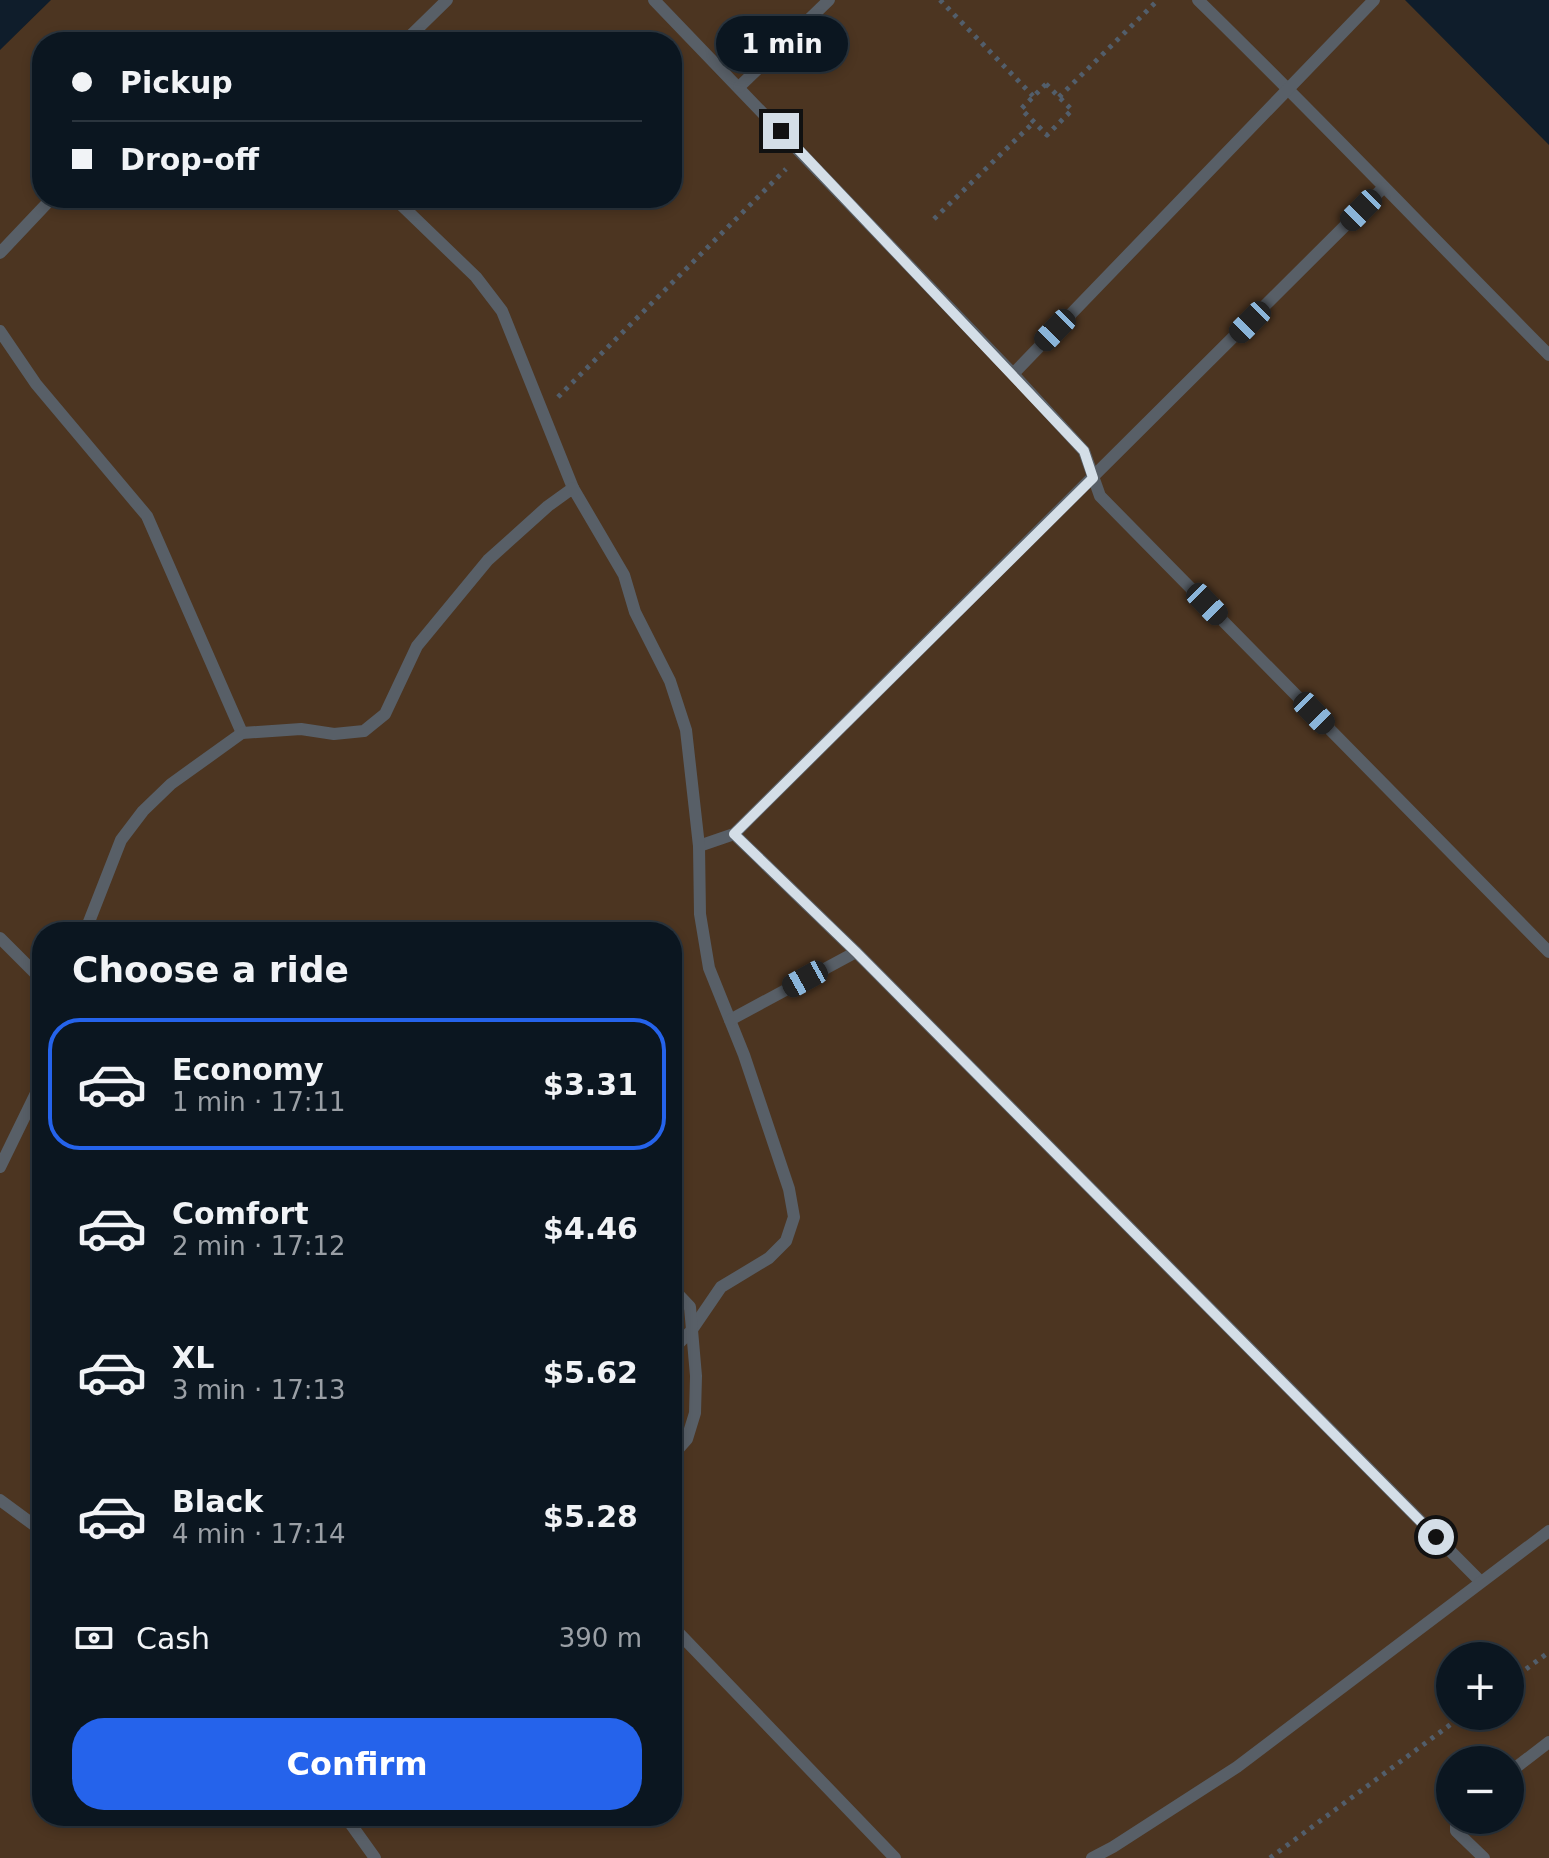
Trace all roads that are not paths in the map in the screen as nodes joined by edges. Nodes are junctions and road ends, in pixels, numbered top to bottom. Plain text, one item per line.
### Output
1 (447, 0) edge
2 (654, 0) edge
3 (829, 0) edge
4 (1198, 0) edge
5 (1374, 0) edge
6 (414, 32) edge
7 (739, 87) junction
8 (1288, 88) junction
9 (1383, 188) junction
10 (43, 208) edge
11 (404, 208) edge
12 (0, 253) edge
13 (0, 331) edge
14 (1549, 355) edge
15 (1013, 374) junction
16 (1093, 478) junction
17 (573, 488) junction
18 (242, 733) junction
19 (734, 834) junction
20 (699, 846) junction
21 (89, 922) edge
22 (0, 938) edge
23 (856, 952) junction
24 (1549, 952) edge
25 (32, 970) edge
26 (730, 1020) junction
27 (32, 1101) edge
28 (0, 1167) edge
29 (682, 1299) edge
30 (691, 1331) junction
31 (682, 1340) edge
32 (682, 1445) edge
33 (0, 1500) edge
34 (32, 1524) edge
35 (1549, 1531) edge
36 (1480, 1581) junction
37 (682, 1636) edge
38 (1549, 1742) edge
39 (1524, 1761) edge
40 (352, 1826) edge
41 (1459, 1834) edge
42 (375, 1858) edge
43 (895, 1858) edge
44 (1092, 1858) edge
45 (1484, 1858) edge

1 - 6 lane
2 - 7 lane
3 - 7 lane
4 - 8 lane
5 - 8 lane
7 - 15 lane
8 - 9 lane
8 - 15 lane
9 - 14 lane
9 - 16 lane
10 - 12 lane
11 - 17 lane
13 - 18 lane
15 - 16 lane
16 - 19 lane
16 - 24 lane
17 - 18 lane
17 - 20 lane
18 - 21 lane
19 - 20 lane
19 - 23 lane
20 - 26 lane
22 - 25 lane
23 - 26 lane
23 - 36 lane
26 - 30 lane
27 - 28 lane
29 - 30 lane
30 - 31 lane
30 - 32 lane
33 - 34 lane
35 - 36 lane
36 - 44 lane
37 - 43 lane
38 - 39 lane
40 - 42 lane
41 - 45 lane

